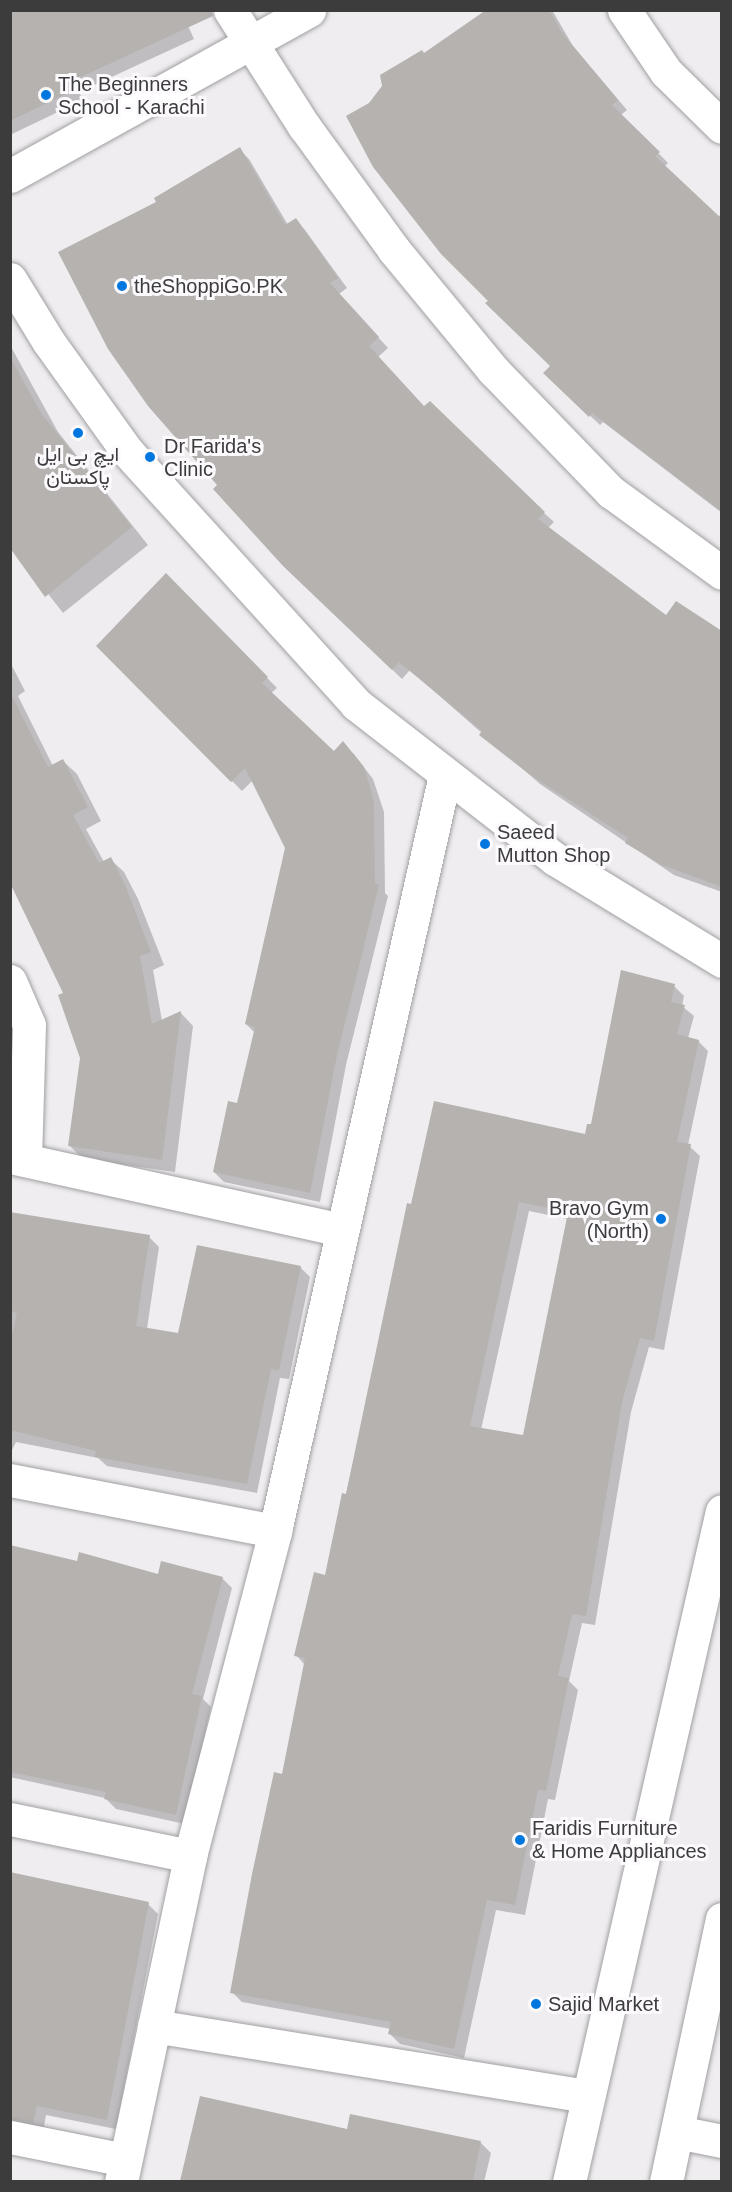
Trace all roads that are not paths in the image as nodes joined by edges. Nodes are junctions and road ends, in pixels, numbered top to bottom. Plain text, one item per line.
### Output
1 (230, 10) edge
2 (309, 10) edge
3 (624, 10) edge
4 (249, 44) junction
5 (722, 127) edge
6 (10, 176) edge
7 (10, 279) edge
8 (722, 573) edge
9 (445, 775) junction
10 (722, 960) edge
11 (10, 981) edge
12 (18, 1158) edge
13 (341, 1230) junction
14 (10, 1480) edge
15 (722, 1511) edge
16 (275, 1531) junction
17 (10, 1819) edge
18 (190, 1856) junction
19 (722, 1919) edge
20 (154, 2026) junction
21 (587, 2097) junction
22 (676, 2132) junction
23 (10, 2137) edge
24 (722, 2141) edge
25 (123, 2171) edge
26 (569, 2181) edge
27 (666, 2181) edge

1 - 4 street
2 - 4 street
3 - 5 street
4 - 6 street
4 - 8 street
7 - 9 street
9 - 10 street
9 - 13 street
11 - 12 street
12 - 13 street
13 - 16 street
14 - 16 street
15 - 21 street
16 - 18 street
17 - 18 street
18 - 20 street
19 - 22 street
20 - 21 street
20 - 25 street
21 - 26 street
22 - 24 street
22 - 27 street
23 - 25 street

